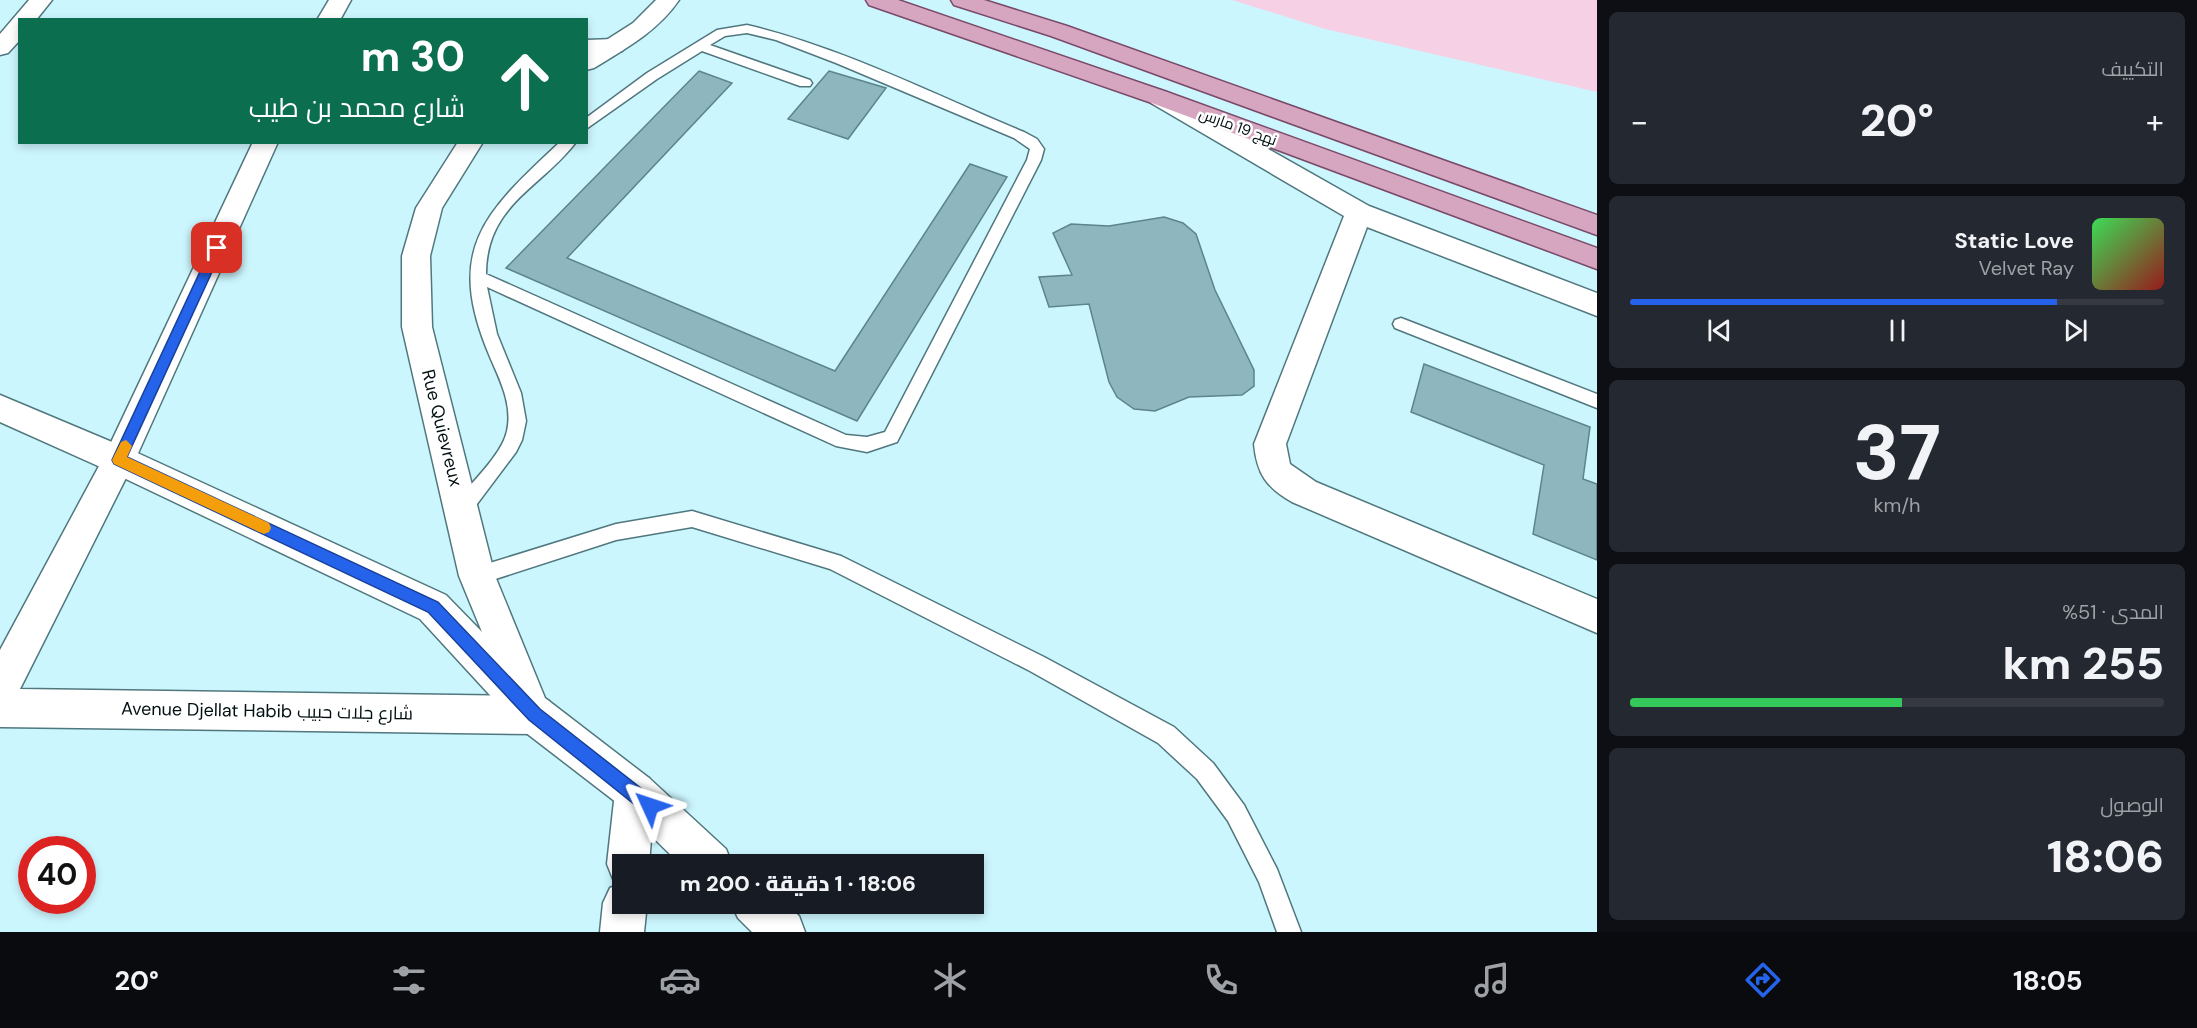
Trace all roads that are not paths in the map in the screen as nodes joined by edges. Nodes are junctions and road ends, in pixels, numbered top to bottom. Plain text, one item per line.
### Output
1 (41, 0) edge
2 (340, 0) edge
3 (668, 0) edge
4 (876, 0) edge
5 (962, 0) edge
6 (26, 18) edge
7 (329, 18) edge
8 (18, 28) edge
9 (614, 46) junction
10 (701, 46) junction
11 (5, 47) edge
12 (588, 47) edge
13 (588, 62) edge
14 (805, 83) dead end
15 (1158, 97) junction
16 (588, 124) edge
17 (265, 144) edge
18 (470, 144) edge
19 (567, 144) edge
20 (1359, 213) junction
21 (1597, 225) edge
22 (1597, 260) edge
23 (477, 276) junction
24 (1597, 305) edge
25 (1401, 324) dead end
26 (1597, 401) edge
27 (0, 408) edge
28 (119, 460) junction
29 (461, 510) junction
30 (477, 576) junction
31 (1597, 616) edge
32 (0, 688) edge
33 (0, 708) edge
34 (535, 715) junction
35 (635, 792) junction
36 (629, 854) edge
37 (700, 854) edge
38 (624, 914) edge
39 (764, 914) edge
40 (622, 932) edge
41 (783, 932) edge
42 (1289, 932) edge

1 - 6 street
2 - 7 street
3 - 9 street
4 - 15 main road, نهج 19 مارس
5 - 21 main road, نهج 19 مارس
8 - 11 street
9 - 12 street
9 - 13 street
10 - 14 lane
10 - 16 lane
10 - 23 lane
15 - 20 street
15 - 22 main road, نهج 19 مارس
17 - 28 street
18 - 29 street, Rue Quievreux
19 - 23 lane
20 - 24 street
20 - 31 street
23 - 29 lane
25 - 26 lane
27 - 28 street
28 - 32 street
28 - 34 street
29 - 30 street, Rue Quievreux
30 - 34 street, Rue Quievreux
30 - 42 lane
33 - 34 street, Avenue Djellat Habib شارع جلات حبيب
34 - 35 street
35 - 36 street
35 - 37 street
38 - 40 street
39 - 41 street

